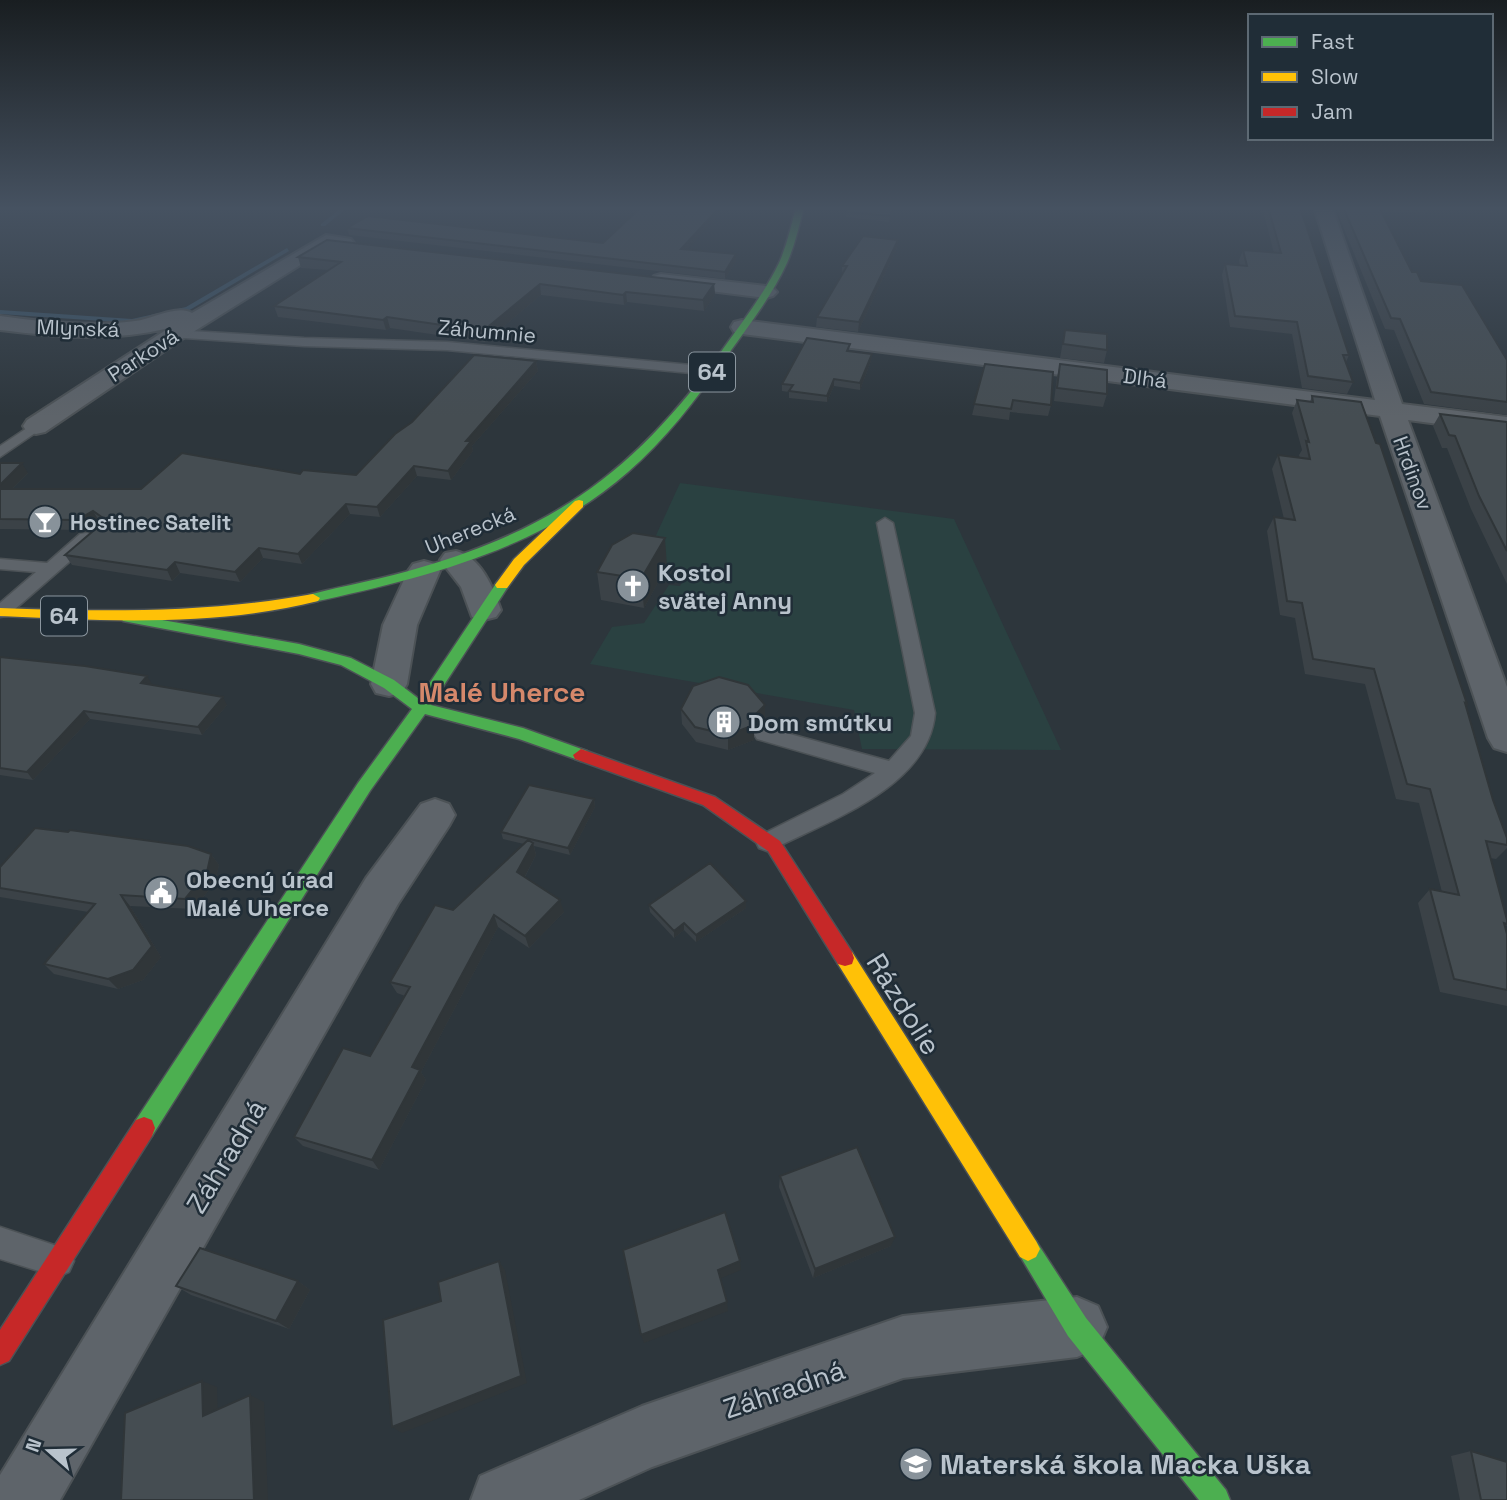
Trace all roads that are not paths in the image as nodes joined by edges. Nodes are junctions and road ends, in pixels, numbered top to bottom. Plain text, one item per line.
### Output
1 (268, 277) edge
2 (774, 277) edge
3 (1346, 277) edge
4 (642, 278) edge
5 (766, 292) junction
6 (235, 297) junction
7 (0, 323) edge
8 (742, 327) junction
9 (174, 334) junction
10 (712, 371) junction
11 (1391, 410) junction
12 (1507, 425) edge
13 (36, 426) joint
14 (0, 453) edge
15 (579, 504) junction
16 (885, 523) dead end
17 (98, 528) edge
18 (456, 560) junction
19 (0, 564) edge
20 (51, 568) junction
21 (424, 571) junction
22 (484, 610) junction
23 (0, 612) edge
24 (128, 618) junction
25 (390, 684) junction
26 (419, 707) junction
27 (764, 734) dead end
28 (1507, 738) edge
29 (892, 772) junction
30 (435, 816) dead end
31 (767, 842) junction
32 (0, 1242) edge
33 (60, 1261) junction
34 (1077, 1327) junction
35 (0, 1352) edge
36 (23, 1500) edge
37 (504, 1500) edge
38 (1216, 1500) edge

1 - 6 street, Parková
2 - 5 street, Uherecká / 64
3 - 11 street, Hrdinov
4 - 5 street
5 - 8 street, Uherecká / 64
6 - 7 street, Mlynská
6 - 9 street, Parková
8 - 10 street, Uherecká / 64
8 - 11 street, Dlhá
9 - 10 lane, Záhumnie
9 - 13 street, Parková
10 - 15 street, Uherecká / 64
11 - 12 street, Dlhá
11 - 28 street, Hrdinov
13 - 14 lane, Parková
15 - 18 street, Uherecká / 64
15 - 22 street
16 - 29 lane
17 - 20 lane
18 - 21 street, Uherecká / 64
18 - 22 street
19 - 20 lane
20 - 23 lane
21 - 24 street, Uherecká / 64
21 - 25 street
22 - 26 street
23 - 24 street, Uherecká / 64
24 - 25 street
25 - 26 street
26 - 31 street, Rázdolie
26 - 33 street
27 - 29 lane
29 - 31 lane
30 - 36 street, Záhradná
31 - 34 street, Rázdolie
32 - 33 lane
33 - 35 street
34 - 37 street, Záhradná
34 - 38 street, Rázdolie

